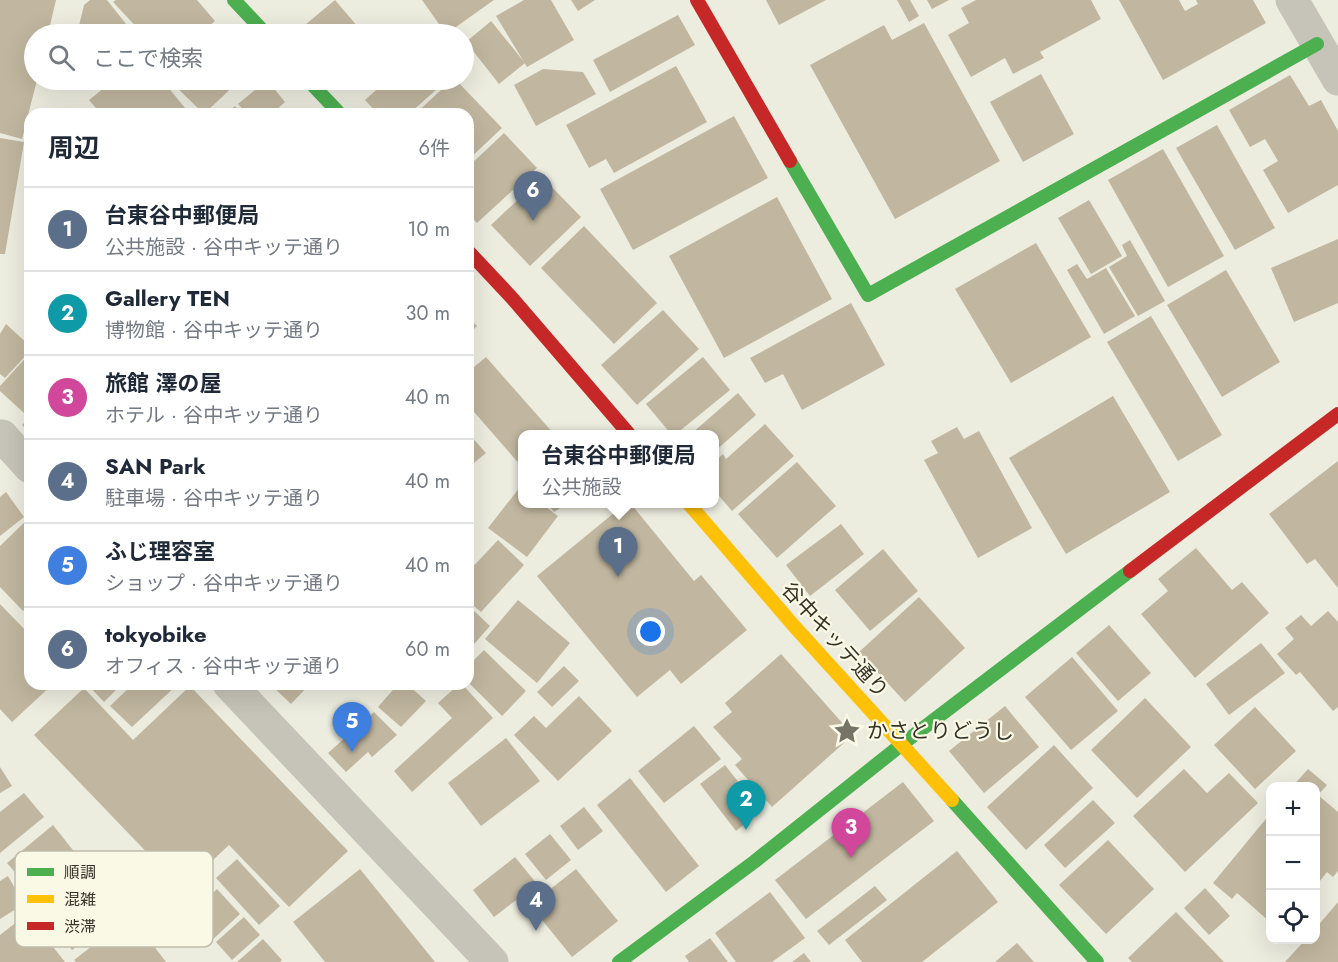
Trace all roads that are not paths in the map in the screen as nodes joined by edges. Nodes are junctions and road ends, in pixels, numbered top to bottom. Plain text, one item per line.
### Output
1 (234, 0) edge
2 (697, 0) edge
3 (1292, 0) edge
4 (257, 24) edge
5 (1317, 44) junction
6 (1338, 79) edge
7 (317, 90) edge
8 (334, 108) edge
9 (474, 257) edge
10 (1338, 414) edge
11 (625, 430) edge
12 (2, 436) dead end
13 (24, 460) edge
14 (691, 508) edge
15 (235, 690) edge
16 (901, 745) junction
17 (492, 962) edge
18 (619, 962) edge
19 (1097, 962) edge

1 - 4 street
2 - 5 street
3 - 5 street
5 - 6 street
7 - 8 street
9 - 11 street
10 - 16 street
12 - 13 street
14 - 16 street, 谷中キッテ通り
15 - 17 street
16 - 18 street
16 - 19 street, 谷中キッテ通り

